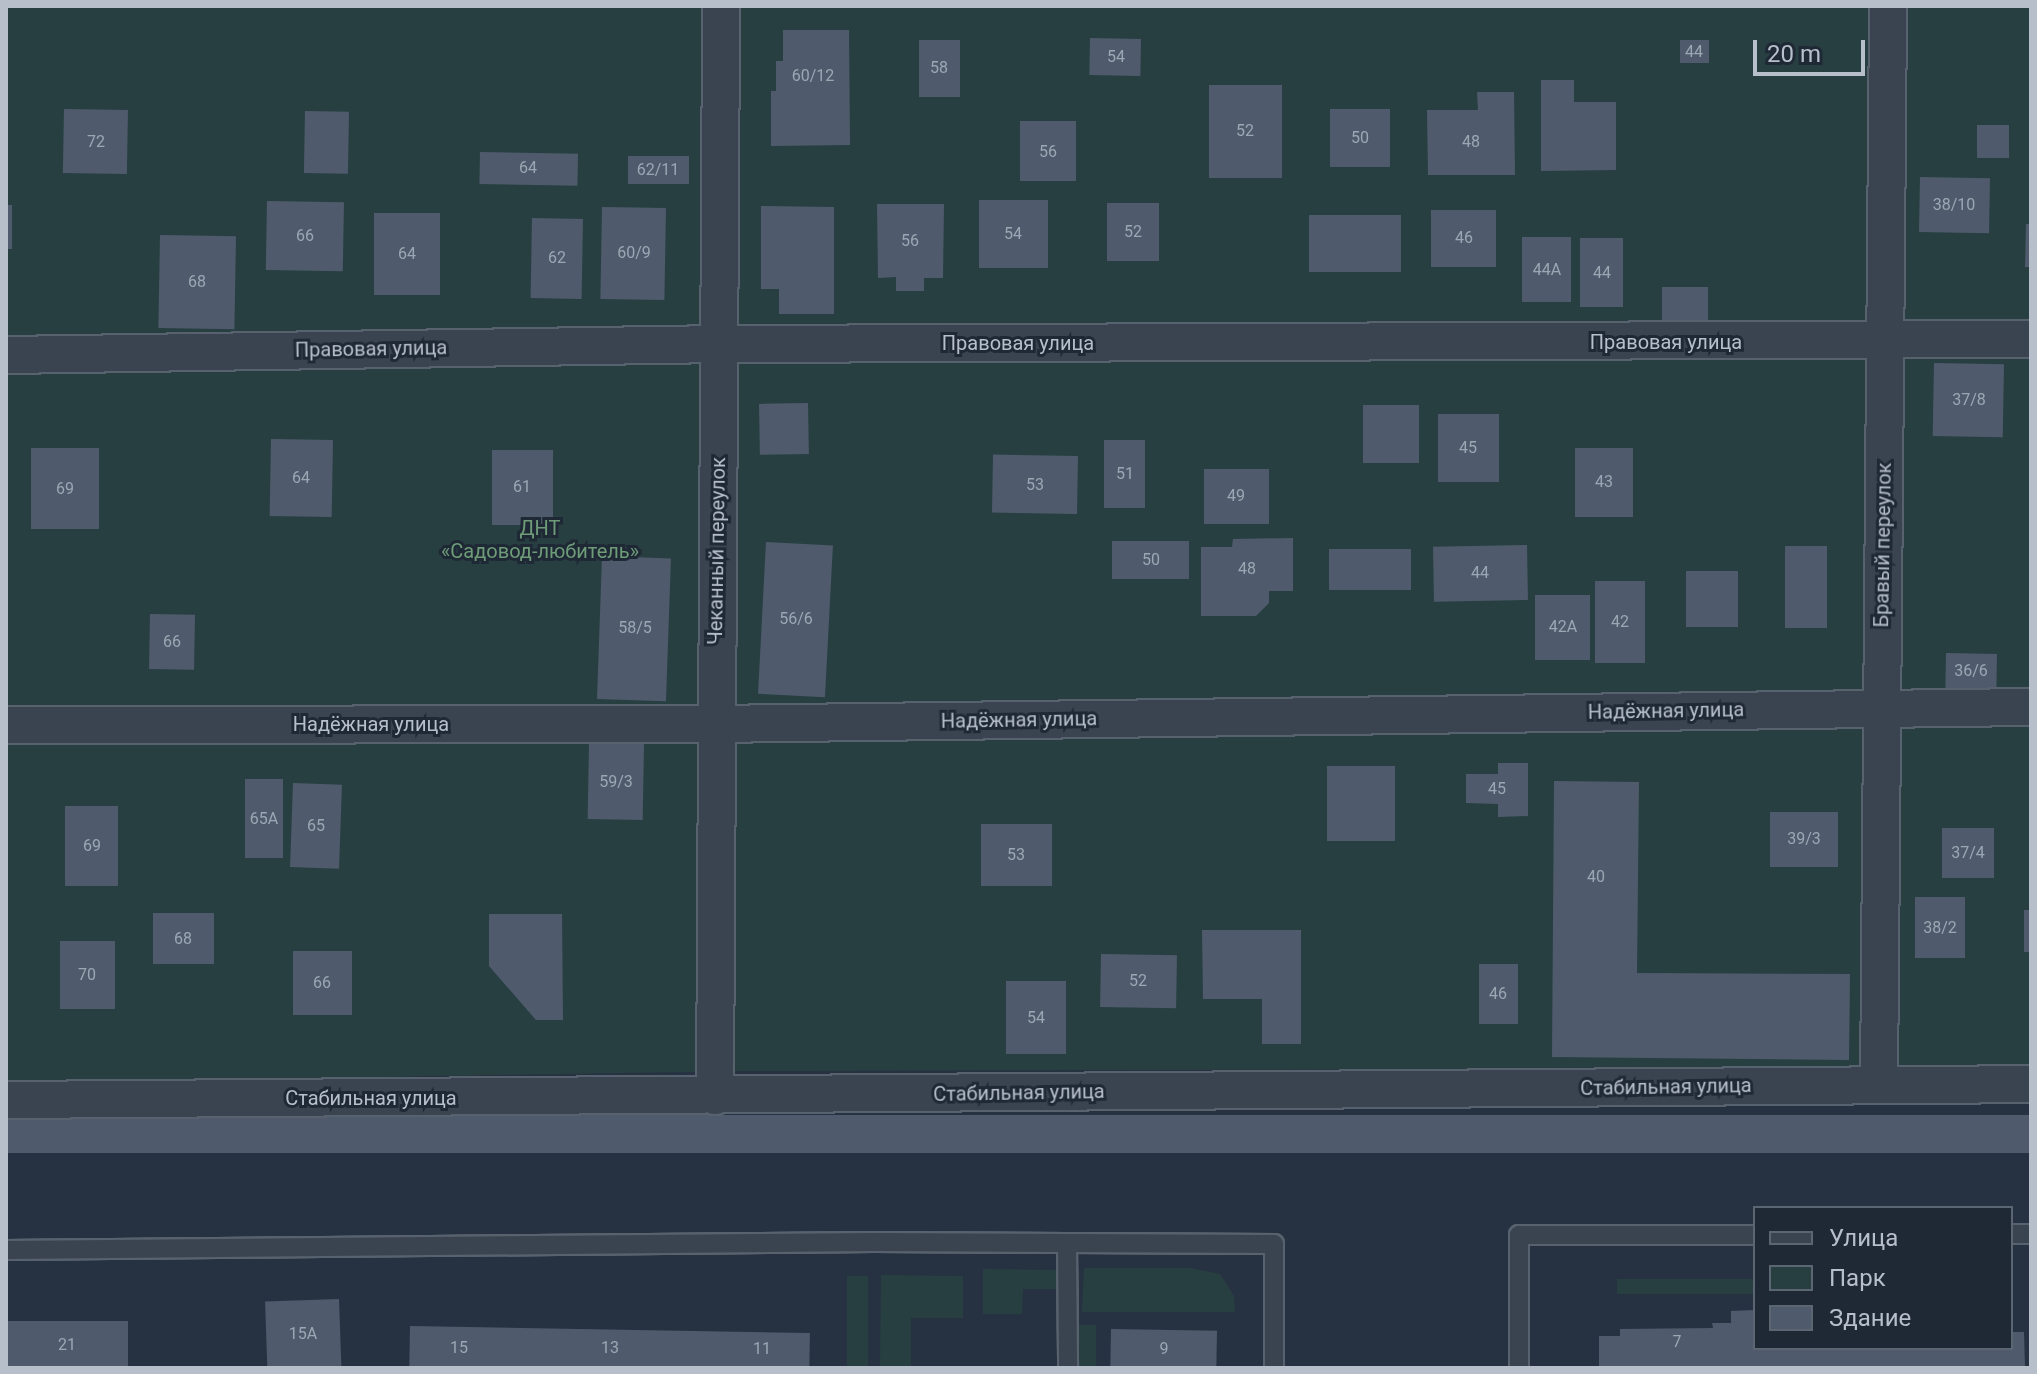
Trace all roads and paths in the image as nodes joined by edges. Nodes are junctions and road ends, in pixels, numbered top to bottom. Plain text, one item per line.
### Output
1 (721, 6) edge
2 (1888, 6) edge
3 (2031, 339) edge
4 (1888, 341) junction
5 (721, 344) junction
6 (6, 355) edge
7 (2031, 707) edge
8 (1880, 708) junction
9 (713, 724) junction
10 (6, 725) edge
11 (2031, 1084) edge
12 (1879, 1085) junction
13 (715, 1096) junction
14 (6, 1100) edge
15 (1753, 1235) edge
16 (1067, 1243) junction
17 (6, 1250) edge
18 (1068, 1368) edge
19 (1274, 1368) edge
20 (1519, 1368) edge

1 - 5 street, Чеканный переулок
2 - 4 street, Бравый переулок
3 - 4 street, Правовая улица
4 - 5 street, Правовая улица
4 - 8 street, Бравый переулок
5 - 6 street, Правовая улица
5 - 9 street, Чеканный переулок
7 - 8 street, Надёжная улица
8 - 9 street, Надёжная улица
8 - 12 street, Бравый переулок
9 - 10 street, Надёжная улица
9 - 13 street, Чеканный переулок
11 - 12 street, Стабильная улица
12 - 13 street, Стабильная улица
13 - 14 street, Стабильная улица
15 - 20 lane
16 - 17 lane
16 - 18 lane
16 - 19 lane

